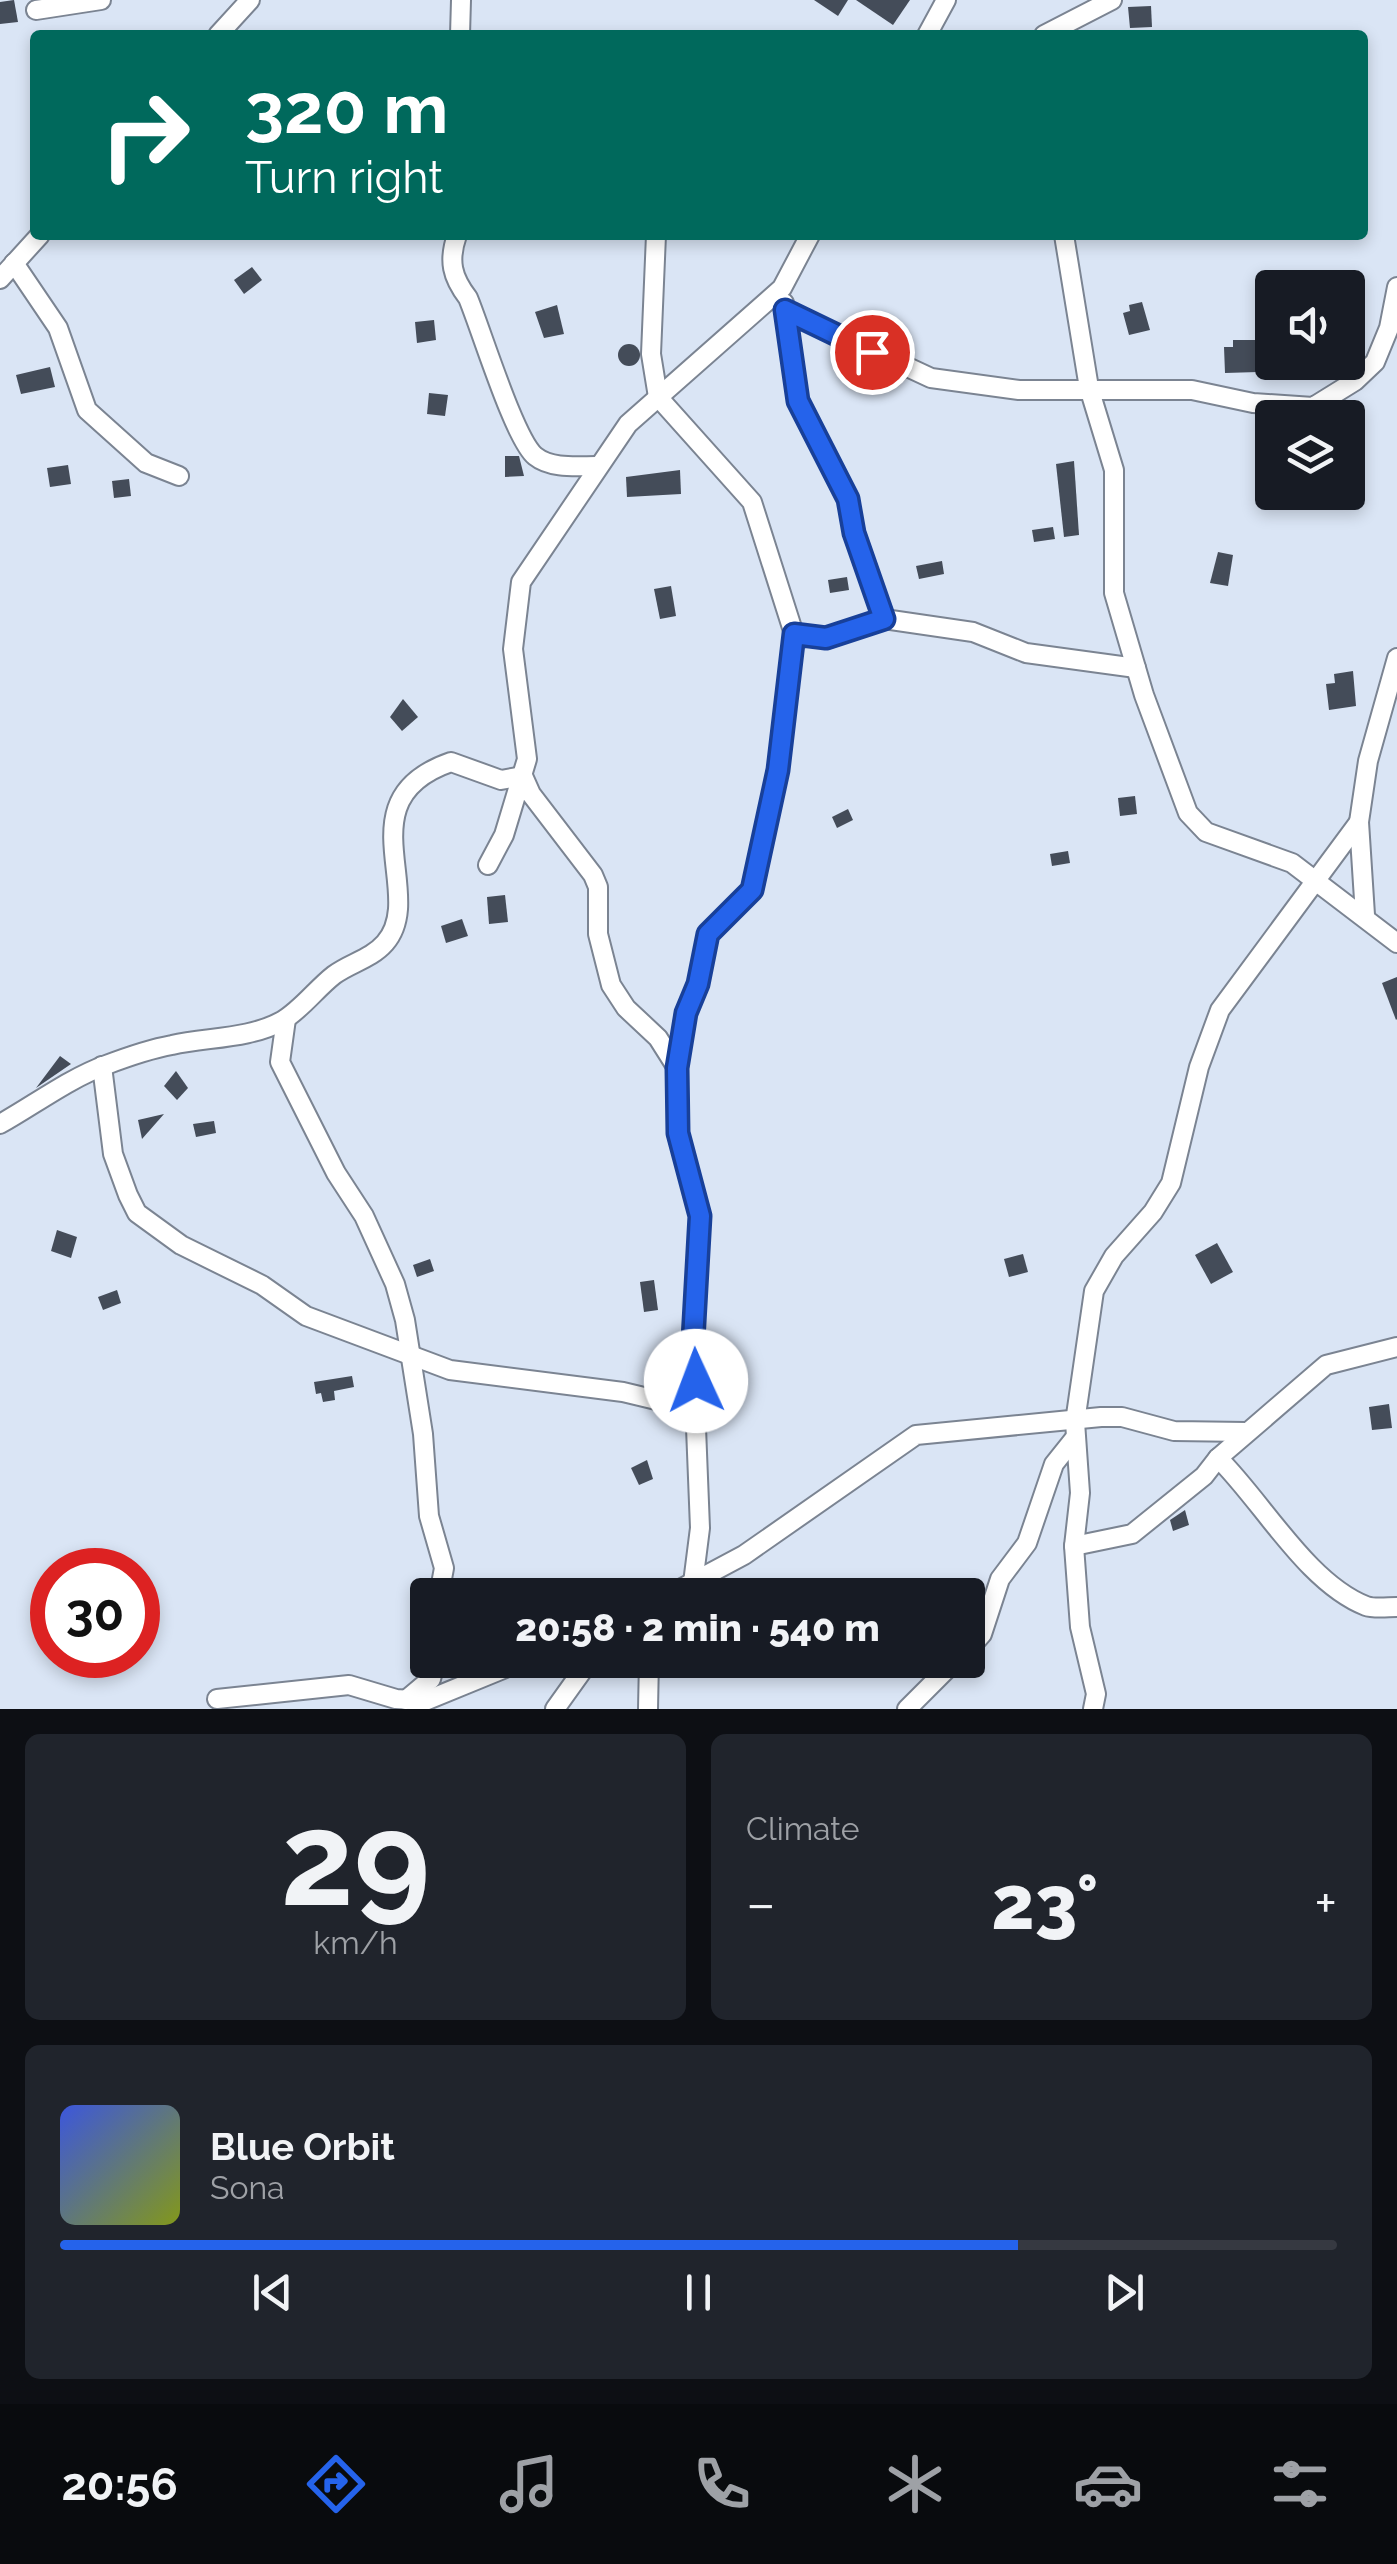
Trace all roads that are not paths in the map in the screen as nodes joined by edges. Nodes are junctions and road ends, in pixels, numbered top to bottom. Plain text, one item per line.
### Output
1 (101, 0) edge
2 (461, 0) edge
3 (946, 0) edge
4 (1112, 0) edge
5 (243, 4) edge
6 (36, 10) dead end
7 (222, 30) edge
8 (460, 30) edge
9 (929, 30) edge
10 (1056, 30) edge
11 (35, 240) edge
12 (456, 240) edge
13 (656, 240) edge
14 (807, 240) edge
15 (1065, 240) edge
16 (14, 263) junction
17 (0, 279) edge
18 (1397, 287) edge
19 (782, 288) junction
20 (785, 310) junction
21 (1089, 388) junction
22 (658, 397) junction
23 (596, 466) junction
24 (179, 476) dead end
25 (884, 619) junction
26 (794, 634) junction
27 (1397, 658) edge
28 (1136, 668) junction
29 (523, 776) junction
30 (1358, 822) junction
31 (488, 865) dead end
32 (1314, 883) junction
33 (1364, 915) junction
34 (1397, 943) edge
35 (286, 1018) junction
36 (102, 1066) junction
37 (677, 1068) junction
38 (0, 1124) edge
39 (1397, 1347) edge
40 (409, 1352) junction
41 (698, 1410) junction
42 (1074, 1430) junction
43 (1246, 1432) junction
44 (1218, 1458) junction
45 (1074, 1546) junction
46 (442, 1578) edge
47 (693, 1578) edge
48 (701, 1578) edge
49 (1397, 1607) edge
50 (985, 1625) edge
51 (432, 1678) edge
52 (481, 1678) edge
53 (577, 1678) edge
54 (649, 1678) edge
55 (938, 1678) edge
56 (217, 1700) dead end
57 (406, 1700) junction
58 (555, 1709) edge
59 (648, 1709) edge
60 (907, 1709) edge
61 (1092, 1709) edge

1 - 6 street
2 - 8 street
3 - 9 street
4 - 10 street
5 - 7 street
11 - 16 street
12 - 23 street
13 - 22 street
14 - 19 street
15 - 21 street
16 - 17 street
16 - 24 street
18 - 21 street
19 - 20 street
19 - 22 street
20 - 21 street
20 - 25 street
21 - 28 street
22 - 23 street
22 - 26 street
23 - 29 street
25 - 26 street
25 - 28 street
26 - 37 street
27 - 30 street
28 - 32 street
29 - 31 street
29 - 35 street
29 - 37 street
30 - 32 street
30 - 33 street
32 - 33 street
32 - 42 street
33 - 34 street
35 - 36 street
35 - 40 street
36 - 38 street
36 - 40 street
37 - 41 street
39 - 43 street
40 - 41 street
40 - 46 street
41 - 47 street
42 - 43 street
42 - 45 street
42 - 48 street
42 - 50 street
43 - 44 street
44 - 45 street
44 - 49 street
45 - 61 street
51 - 57 street
52 - 57 street
53 - 58 street
54 - 59 street
55 - 60 street
56 - 57 street

